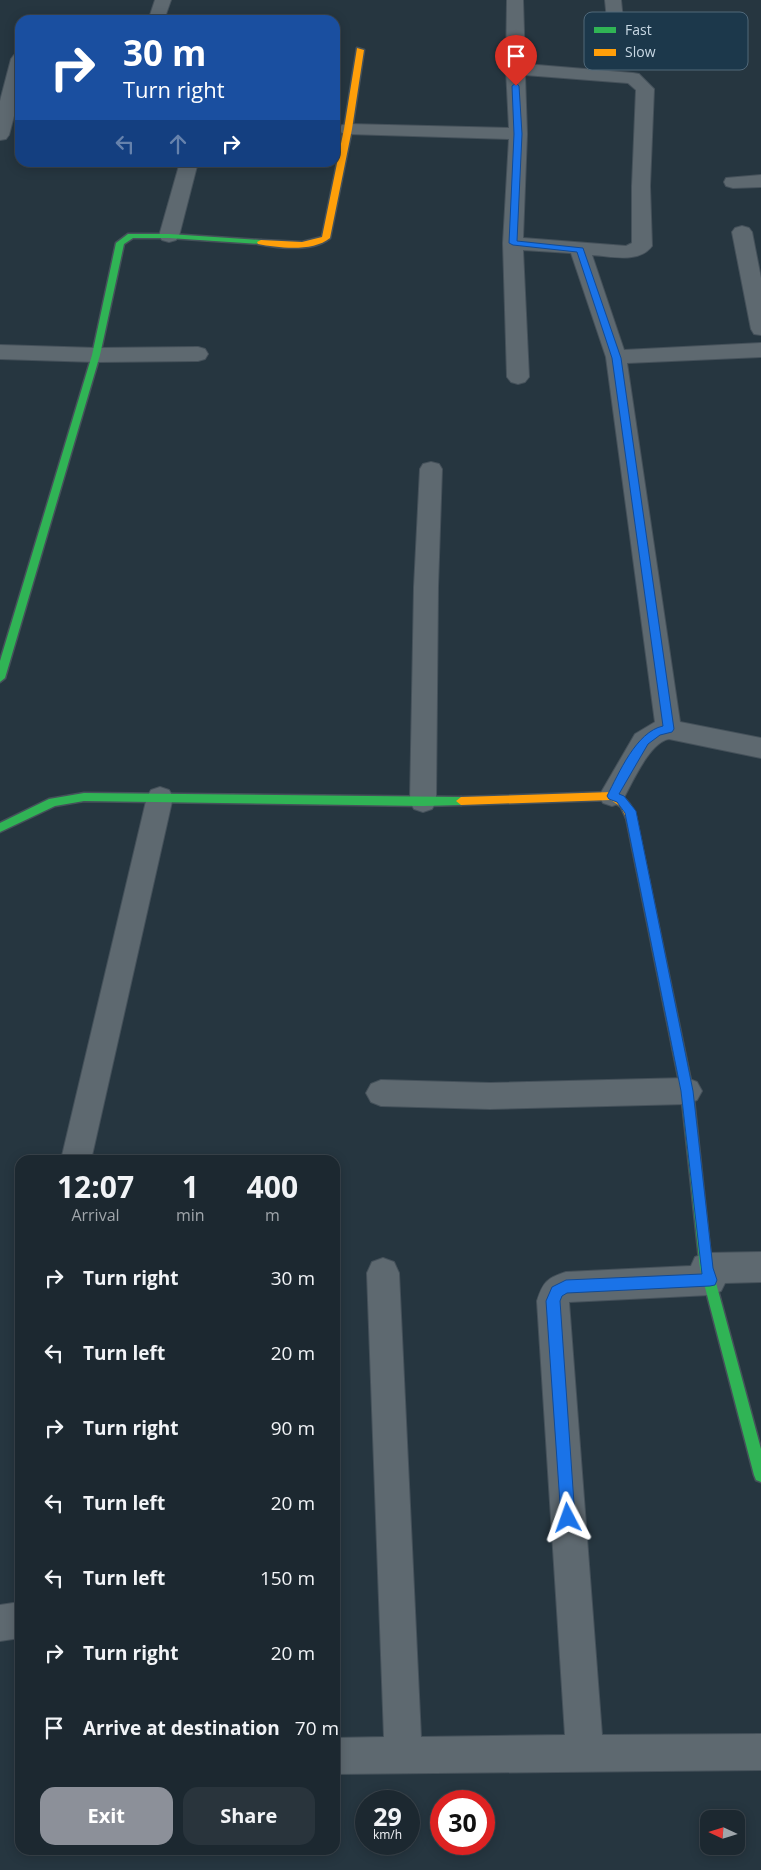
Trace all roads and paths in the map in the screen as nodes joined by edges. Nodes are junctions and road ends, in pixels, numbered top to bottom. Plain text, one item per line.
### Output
1 (163, 0) edge
2 (514, 0) edge
3 (158, 15) edge
4 (360, 50) dead end
5 (515, 69) junction
6 (15, 78) edge
7 (348, 129) junction
8 (518, 134) junction
9 (0, 135) edge
10 (188, 167) edge
11 (761, 181) edge
12 (733, 182) dead end
13 (742, 232) dead end
14 (169, 236) junction
15 (513, 243) junction
16 (580, 250) junction
17 (761, 329) edge
18 (761, 350) edge
19 (0, 352) edge
20 (198, 354) dead end
21 (96, 356) junction
22 (616, 358) junction
23 (518, 377) dead end
24 (431, 469) dead end
25 (0, 678) edge
26 (668, 729) junction
27 (761, 748) edge
28 (160, 796) junction
29 (612, 796) junction
30 (423, 802) junction
31 (0, 828) edge
32 (687, 1091) junction
33 (381, 1093) dead end
34 (77, 1155) edge
35 (761, 1266) edge
36 (383, 1273) dead end
37 (708, 1274) junction
38 (761, 1475) edge
39 (15, 1620) edge
40 (0, 1622) edge
41 (761, 1752) edge
42 (585, 1753) junction
43 (340, 1756) edge
44 (403, 1756) junction

1 - 3 street
2 - 5 street
4 - 7 street
5 - 8 street
5 - 16 street
6 - 9 street
7 - 8 street
7 - 14 street
8 - 15 street
10 - 14 street
11 - 12 street
13 - 17 street
14 - 21 street
15 - 16 street
15 - 23 street
16 - 22 street
18 - 22 street
19 - 21 street
20 - 21 street
21 - 25 street
22 - 26 street
24 - 30 street
26 - 27 street
26 - 29 street
28 - 30 street
28 - 31 street
28 - 34 street
29 - 30 street
29 - 32 street
32 - 33 street
32 - 37 street
35 - 37 street
36 - 44 street
37 - 38 street
37 - 42 street
39 - 40 street
41 - 42 street
42 - 44 street
43 - 44 street

